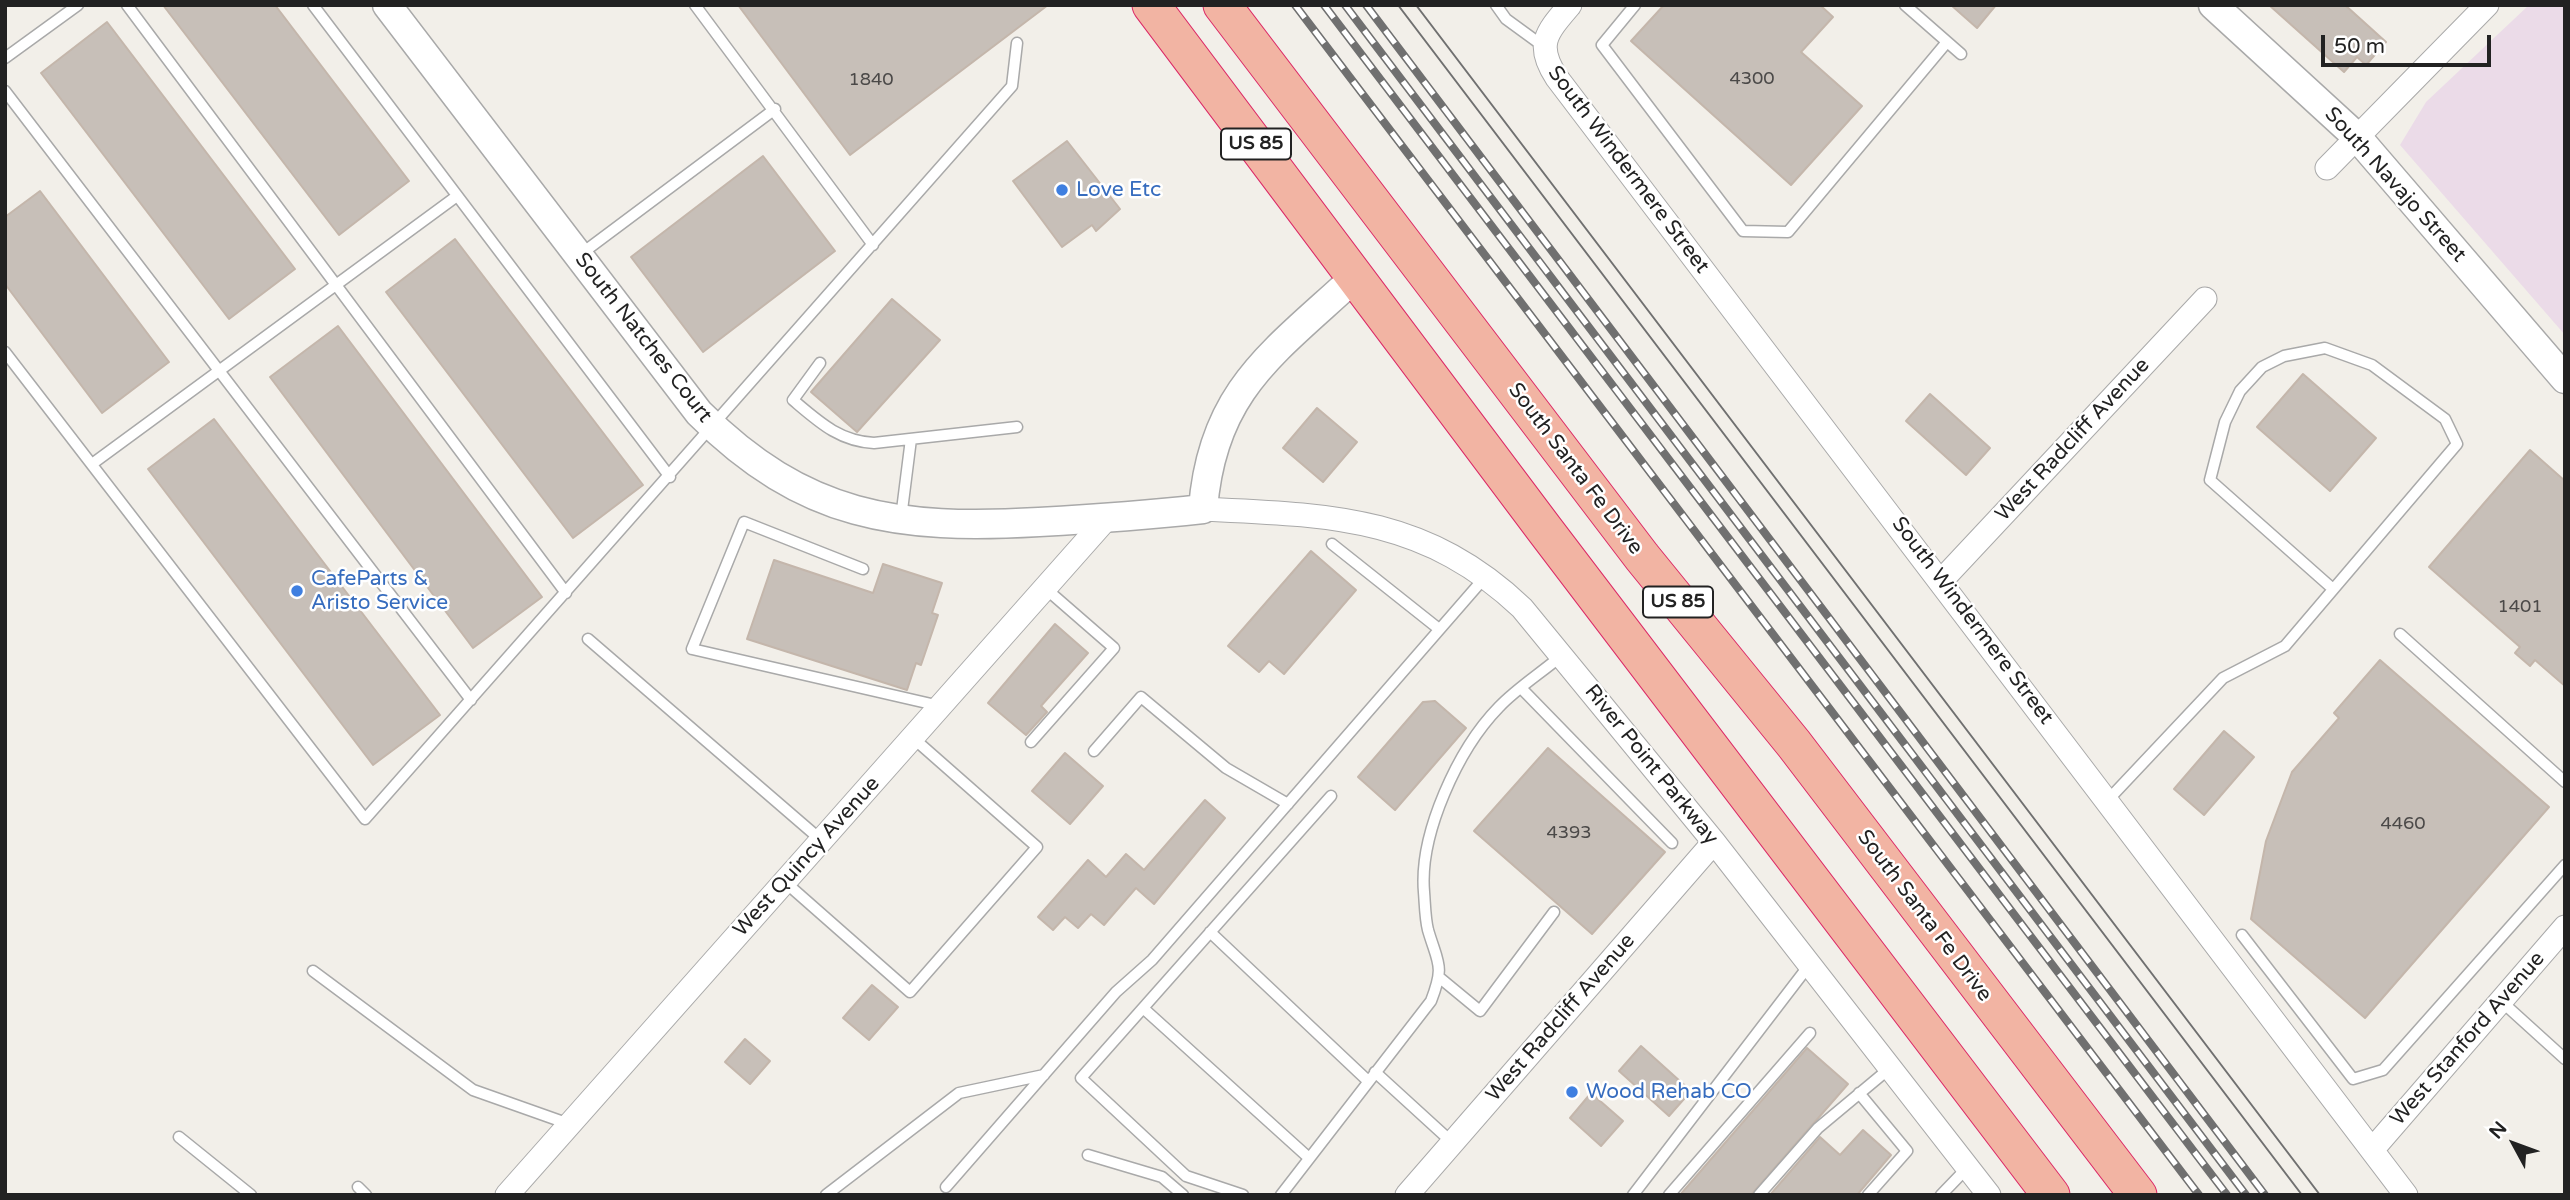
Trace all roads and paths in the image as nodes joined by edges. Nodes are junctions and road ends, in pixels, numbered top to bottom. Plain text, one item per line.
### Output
1 (78, 5) edge
2 (127, 5) edge
3 (313, 5) edge
4 (387, 5) edge
5 (695, 5) edge
6 (1151, 5) edge
7 (1222, 5) edge
8 (1496, 5) edge
9 (1570, 5) edge
10 (1635, 5) edge
11 (1905, 5) edge
12 (2213, 5) edge
13 (2487, 5) edge
14 (1947, 42) junction
15 (1017, 43) dead end
16 (1543, 46) junction
17 (1961, 54) dead end
18 (5, 58) edge
19 (5, 91) edge
20 (775, 109) junction
21 (2357, 137) junction
22 (2327, 168) dead end
23 (457, 196) junction
24 (873, 245) junction
25 (577, 256) junction
26 (1354, 278) junction
27 (336, 285) junction
28 (2205, 299) dead end
29 (5, 352) edge
30 (820, 363) dead end
31 (220, 372) junction
32 (2565, 379) edge
33 (1017, 427) dead end
34 (714, 428) junction
35 (911, 439) junction
36 (92, 464) junction
37 (670, 477) junction
38 (1203, 509) junction
39 (1107, 518) junction
40 (901, 520) junction
41 (1332, 544) dead end
42 (863, 569) dead end
43 (1486, 576) junction
44 (1941, 581) junction
45 (1045, 588) junction
46 (2333, 589) junction
47 (566, 593) junction
48 (1439, 629) junction
49 (2400, 634) dead end
50 (588, 639) dead end
51 (1561, 656) junction
52 (1522, 689) junction
53 (471, 700) junction
54 (940, 706) junction
55 (912, 737) junction
56 (1031, 743) dead end
57 (1094, 751) dead end
58 (2565, 782) edge
59 (1331, 796) dead end
60 (2108, 800) junction
61 (1288, 804) junction
62 (821, 840) junction
63 (1714, 842) junction
64 (1672, 843) dead end
65 (2565, 865) edge
66 (785, 882) junction
67 (1554, 912) dead end
68 (2565, 927) edge
69 (1210, 932) junction
70 (2242, 935) dead end
71 (1810, 964) junction
72 (313, 971) dead end
73 (1440, 978) junction
74 (2501, 1001) junction
75 (1143, 1008) junction
76 (1810, 1033) dead end
77 (2565, 1059) edge
78 (1890, 1068) junction
79 (1044, 1075) junction
80 (1372, 1077) junction
81 (1859, 1093) junction
82 (569, 1124) junction
83 (1444, 1135) dead end
84 (179, 1137) dead end
85 (2372, 1150) junction
86 (1088, 1155) dead end
87 (1309, 1158) junction
88 (1968, 1167) junction
89 (946, 1187) dead end
90 (251, 1195) edge
91 (507, 1195) edge
92 (826, 1195) edge
93 (1183, 1195) edge
94 (1243, 1195) edge
95 (1281, 1195) edge
96 (1408, 1195) edge
97 (1633, 1195) edge
98 (1669, 1195) edge
99 (1759, 1195) edge
100 (1868, 1195) edge
101 (1941, 1195) edge
102 (1989, 1195) edge
103 (2051, 1195) edge
104 (2138, 1195) edge
105 (2406, 1195) edge

1 - 18 lane
2 - 27 lane
3 - 23 lane
4 - 25 street, South Natches Court
5 - 20 lane
6 - 26 highway, US 85
7 - 104 highway, South Santa Fe Drive / US 85
8 - 16 lane
9 - 16 street
10 - 14 lane
11 - 14 lane
12 - 21 street, South Navajo Street
13 - 21 street
14 - 17 lane
15 - 24 lane
16 - 44 street, South Windermere Street
19 - 31 lane
20 - 24 lane
20 - 25 lane
21 - 22 street
21 - 32 street, South Navajo Street
23 - 27 lane
23 - 37 lane
24 - 34 lane
25 - 34 street, South Natches Court
26 - 38 street
26 - 103 highway, US 85
27 - 31 lane
27 - 47 lane
28 - 44 street, West Radcliff Avenue
29 - 36 lane
30 - 35 lane
31 - 36 lane
31 - 53 lane
33 - 35 lane
34 - 37 lane
34 - 40 street, South Natches Court
35 - 40 lane
36 - 53 lane
37 - 47 lane
38 - 39 street, South Natches Court
38 - 43 street, River Point Parkway
39 - 40 street, South Natches Court
39 - 45 street, West Quincy Avenue
41 - 48 lane
42 - 54 lane
43 - 48 lane
43 - 51 street, River Point Parkway
44 - 60 street, South Windermere Street
45 - 54 street, West Quincy Avenue
45 - 56 lane
46 - 46 lane
46 - 60 lane
47 - 53 lane
48 - 61 lane
49 - 58 lane
50 - 62 lane
51 - 52 lane
51 - 63 street, River Point Parkway
52 - 64 lane
52 - 73 lane
54 - 55 street, West Quincy Avenue
55 - 62 street, West Quincy Avenue
55 - 66 lane
57 - 61 lane
59 - 69 lane
60 - 85 street, South Windermere Street
61 - 79 lane
62 - 66 street, West Quincy Avenue
63 - 71 street, River Point Parkway
63 - 96 street, West Radcliff Avenue
65 - 70 lane
66 - 82 street, West Quincy Avenue
67 - 73 lane
68 - 74 street, West Stanford Avenue
69 - 75 lane
69 - 80 lane
71 - 78 street, River Point Parkway
71 - 97 lane
72 - 82 lane
73 - 80 lane
74 - 77 lane
74 - 85 street, West Stanford Avenue
75 - 87 lane
75 - 94 lane
76 - 98 lane
78 - 81 lane
78 - 88 street, River Point Parkway
79 - 89 lane
79 - 92 lane
80 - 83 lane
80 - 87 lane
81 - 99 lane
81 - 100 lane
82 - 91 street, West Quincy Avenue
84 - 90 lane
85 - 105 street, South Windermere Street
86 - 93 lane
87 - 95 lane
88 - 101 lane
88 - 102 street, River Point Parkway

